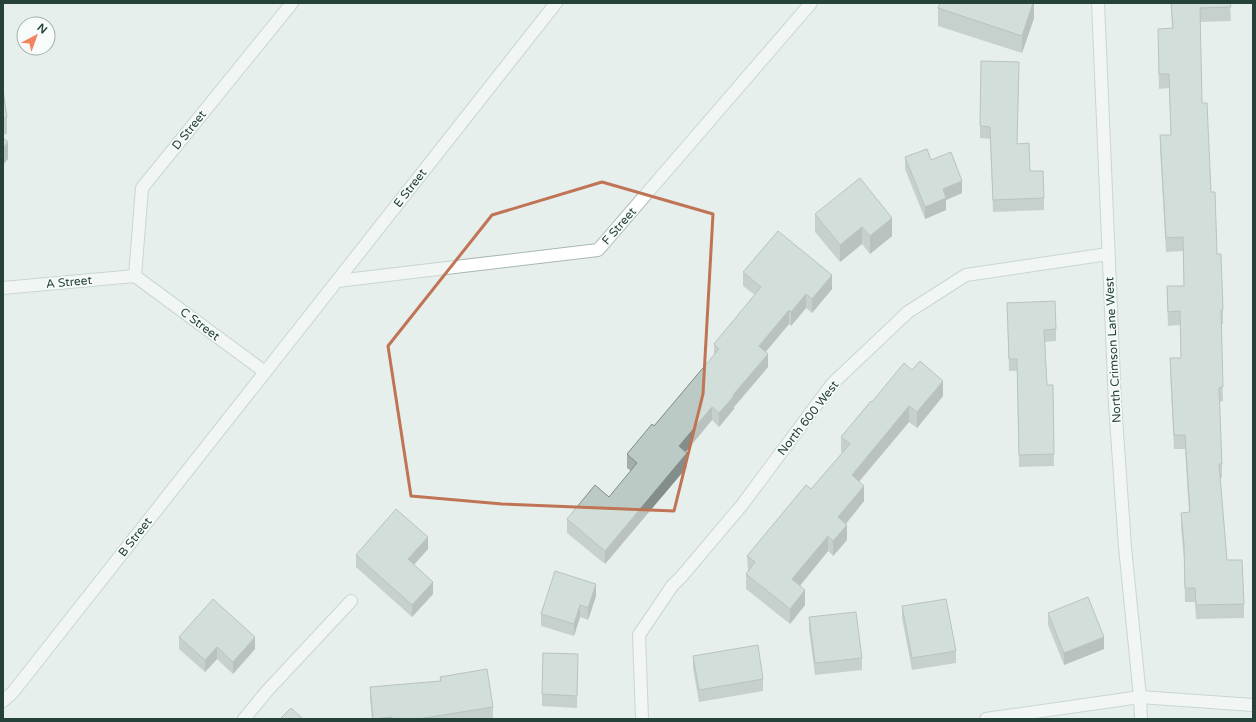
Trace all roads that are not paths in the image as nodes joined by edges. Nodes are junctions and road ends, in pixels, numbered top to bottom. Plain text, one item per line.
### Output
1 (292, 3) edge
2 (556, 3) edge
3 (811, 3) edge
4 (1098, 3) edge
5 (1108, 254) junction
6 (135, 276) junction
7 (337, 281) junction
8 (3, 288) edge
9 (265, 372) junction
10 (351, 601) dead end
11 (1140, 697) junction
12 (3, 701) edge
13 (1253, 705) edge
14 (244, 719) edge
15 (642, 719) edge
16 (986, 719) edge
17 (1141, 719) edge

1 - 6 street, D Street
2 - 7 street, E Street
3 - 7 street, F Street
4 - 5 street, North Crimson Lane West
5 - 11 street, North Crimson Lane West
5 - 15 street, North 600 West
6 - 8 street, A Street
6 - 9 street, C Street
7 - 9 street, E Street
9 - 12 street, B Street
10 - 14 street
11 - 13 street
11 - 16 street
11 - 17 street, North Crimson Lane West

